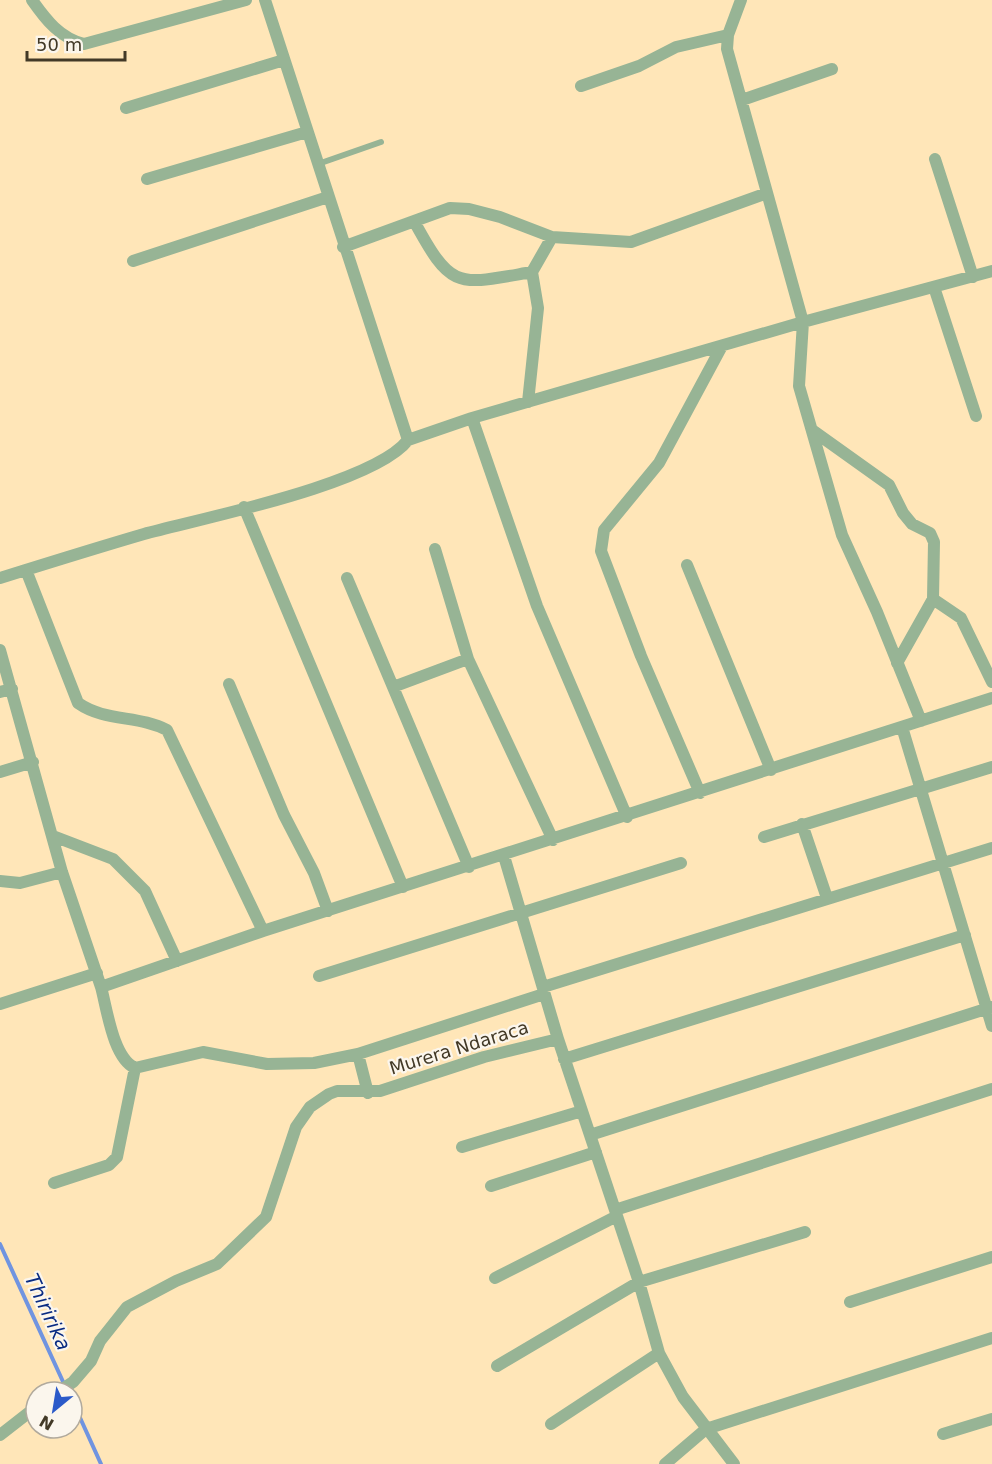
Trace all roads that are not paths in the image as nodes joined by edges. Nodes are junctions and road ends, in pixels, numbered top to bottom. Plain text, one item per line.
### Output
1 (33, 0) edge
2 (246, 0) edge
3 (741, 0) edge
4 (267, 2) edge
5 (728, 35) junction
6 (284, 60) junction
7 (832, 69) dead end
8 (581, 86) dead end
9 (742, 100) junction
10 (126, 108) dead end
11 (307, 132) junction
12 (381, 142) dead end
13 (935, 159) dead end
14 (317, 164) junction
15 (147, 179) dead end
16 (767, 193) junction
17 (328, 197) junction
18 (414, 221) junction
19 (552, 237) junction
20 (344, 247) junction
21 (134, 261) dead end
22 (992, 271) edge
23 (532, 272) junction
24 (973, 277) junction
25 (934, 287) junction
26 (803, 322) junction
27 (722, 346) junction
28 (528, 402) junction
29 (976, 416) dead end
30 (472, 418) junction
31 (812, 430) junction
32 (408, 440) junction
33 (244, 507) junction
34 (435, 549) dead end
35 (687, 566) dead end
36 (27, 570) junction
37 (0, 578) edge
38 (347, 578) dead end
39 (933, 599) junction
40 (0, 650) edge
41 (468, 659) junction
42 (897, 663) junction
43 (992, 682) edge
44 (229, 684) dead end
45 (393, 687) junction
46 (6, 691) edge
47 (992, 698) edge
48 (921, 721) junction
49 (902, 727) junction
50 (33, 762) junction
51 (992, 766) edge
52 (771, 770) junction
53 (0, 772) edge
54 (920, 787) junction
55 (700, 793) junction
56 (627, 817) junction
57 (802, 824) junction
58 (53, 836) junction
59 (764, 837) dead end
60 (553, 840) junction
61 (992, 848) edge
62 (504, 856) junction
63 (943, 862) junction
64 (681, 863) dead end
65 (469, 867) junction
66 (62, 872) junction
67 (0, 881) edge
68 (403, 887) junction
69 (827, 898) junction
70 (328, 911) junction
71 (521, 914) junction
72 (263, 932) junction
73 (965, 935) junction
74 (177, 961) junction
75 (97, 973) junction
76 (319, 976) dead end
77 (101, 987) junction
78 (544, 990) junction
79 (0, 1004) edge
80 (989, 1008) edge
81 (992, 1026) edge
82 (558, 1039) junction
83 (358, 1054) junction
84 (564, 1059) junction
85 (135, 1068) junction
86 (992, 1089) edge
87 (368, 1093) junction
88 (582, 1111) junction
89 (590, 1135) junction
90 (462, 1147) dead end
91 (596, 1152) junction
92 (54, 1183) dead end
93 (491, 1186) dead end
94 (616, 1213) junction
95 (805, 1232) dead end
96 (992, 1257) edge
97 (495, 1278) dead end
98 (639, 1282) junction
99 (850, 1302) dead end
100 (992, 1338) edge
101 (659, 1353) junction
102 (497, 1366) dead end
103 (75, 1380) edge
104 (24, 1416) edge
105 (992, 1419) edge
106 (551, 1424) dead end
107 (706, 1429) junction
108 (943, 1434) dead end
109 (0, 1435) edge
110 (665, 1464) edge
111 (734, 1464) edge

1 - 2 street
3 - 5 street
4 - 6 street
5 - 8 street
5 - 9 street
6 - 10 street
6 - 11 street
7 - 9 street
9 - 16 street
11 - 14 street
11 - 15 street
12 - 14 lane
13 - 24 street
14 - 17 street
16 - 19 street
16 - 26 street
17 - 20 street
17 - 21 street
18 - 19 street
18 - 20 street
18 - 23 street
19 - 23 street
20 - 32 street
22 - 24 street
23 - 28 street
24 - 25 street
25 - 26 street
25 - 29 street
26 - 27 street
26 - 31 street
27 - 28 street
27 - 55 street
28 - 30 street
30 - 32 street
30 - 56 street
31 - 39 street
31 - 42 street
32 - 33 street
33 - 36 street
33 - 68 street
34 - 41 street
35 - 52 street
36 - 37 street
36 - 72 street
38 - 45 street
39 - 42 street
39 - 43 street
40 - 46 street
41 - 45 street
41 - 60 street
42 - 48 street
44 - 70 street
45 - 65 street
46 - 50 street
47 - 48 street
48 - 49 street
49 - 52 street
49 - 54 street
50 - 53 street
50 - 58 street
51 - 54 street
52 - 55 street
54 - 57 street
54 - 63 street
55 - 56 street
56 - 60 street
57 - 59 street
57 - 69 street
58 - 66 street
58 - 74 street
60 - 62 street
61 - 63 street
62 - 65 street
62 - 71 street
63 - 69 street
63 - 73 street
64 - 71 street
65 - 68 street
66 - 67 street
66 - 75 street
68 - 70 street
69 - 78 street
70 - 72 street
71 - 76 street
71 - 78 street
72 - 74 street
73 - 80 street
73 - 84 street
74 - 77 street
75 - 77 street
75 - 79 street
77 - 85 street
78 - 82 street
78 - 83 street
80 - 81 street
80 - 89 street
82 - 84 street, Murera Ndaraca
82 - 87 street, Murera Ndaraca
83 - 85 street
83 - 87 street
84 - 88 street, Murera Ndaraca
85 - 92 street
86 - 94 street
87 - 103 street, Murera Ndaraca
88 - 89 street, Murera Ndaraca
88 - 90 street
89 - 91 street, Murera Ndaraca
91 - 93 street
91 - 94 street, Murera Ndaraca
94 - 97 street
94 - 98 street, Murera Ndaraca
95 - 98 street
96 - 99 street
98 - 101 street, Murera Ndaraca
98 - 102 street
100 - 107 street
101 - 106 street
101 - 107 street, Murera Ndaraca
104 - 109 street
105 - 108 street
107 - 110 street
107 - 111 street, Murera Ndaraca

